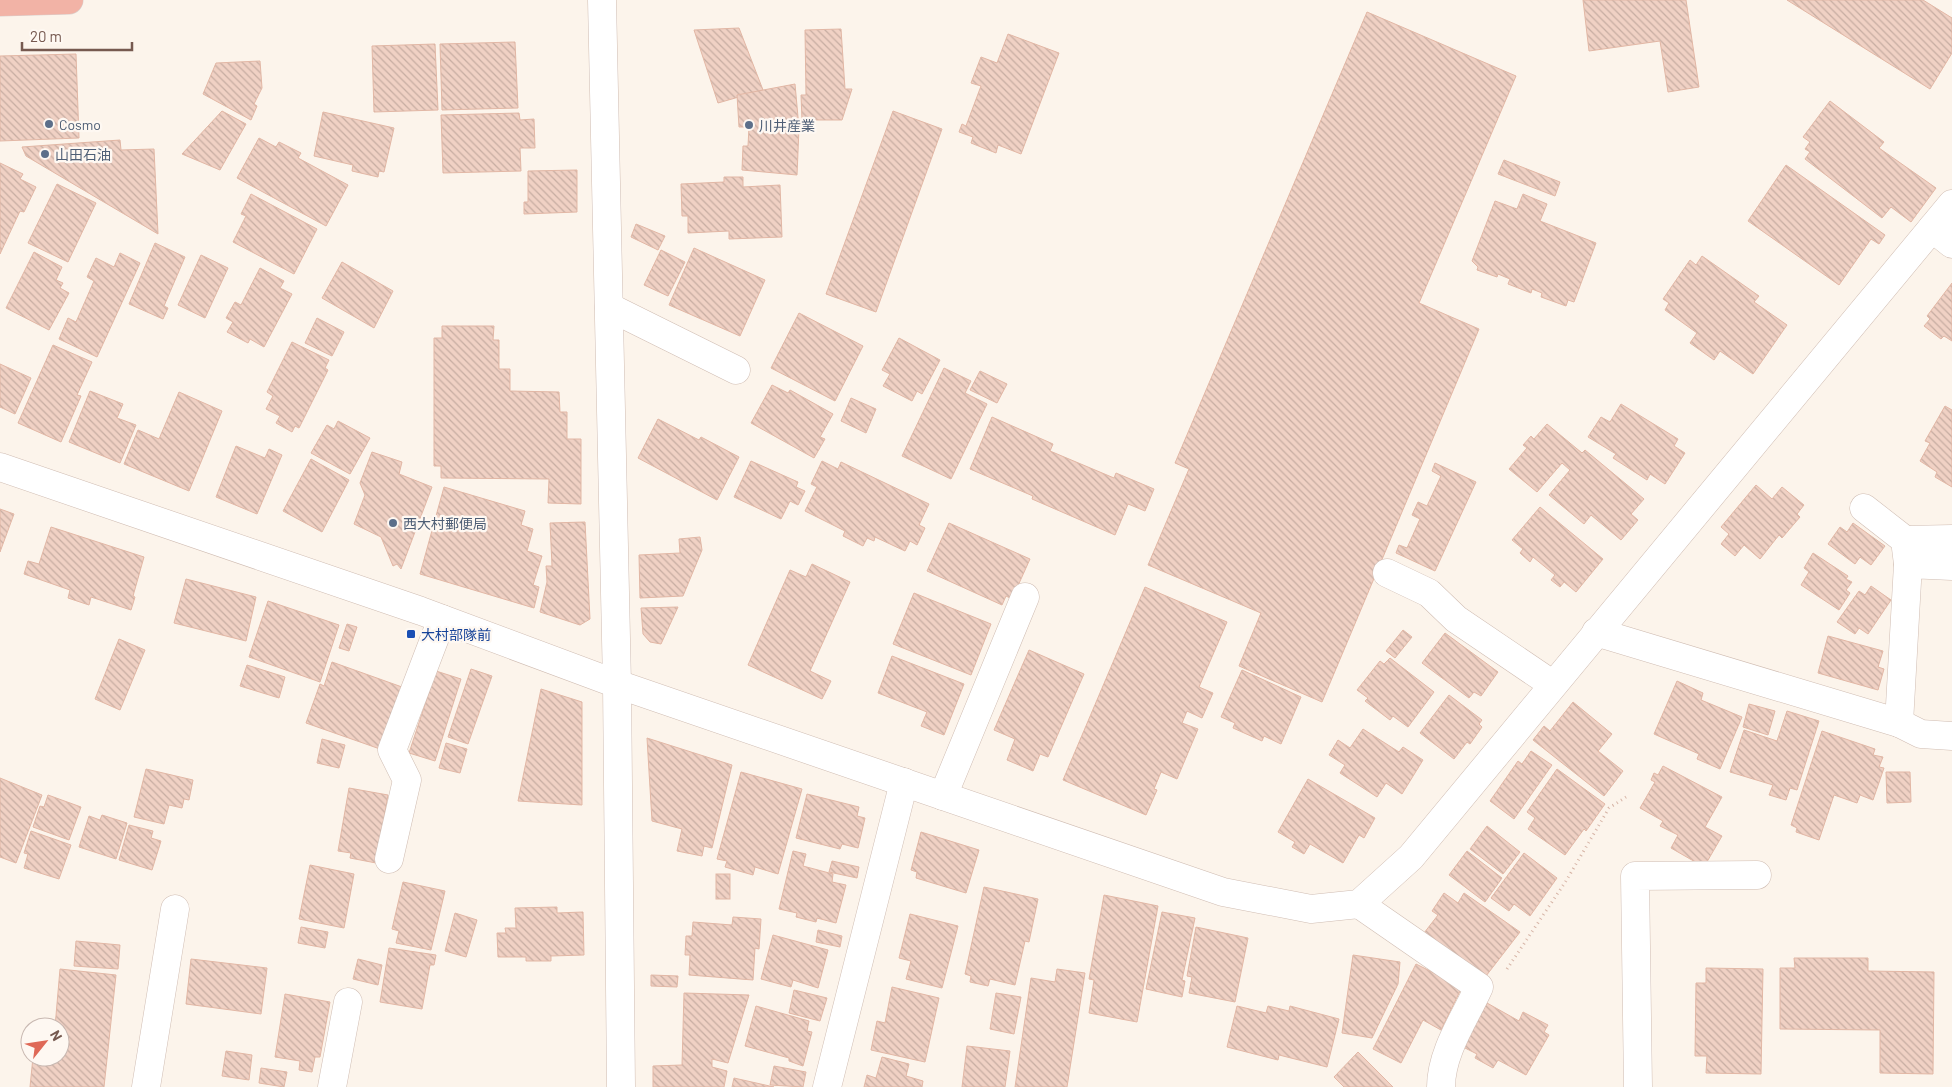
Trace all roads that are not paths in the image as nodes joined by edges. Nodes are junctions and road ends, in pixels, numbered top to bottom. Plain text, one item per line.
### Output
1 (69, 0) edge
2 (602, 0) edge
3 (0, 2) edge
4 (1952, 204) edge
5 (1942, 236) edge
6 (609, 307) junction
7 (736, 370) dead end
8 (0, 467) edge
9 (1864, 508) dead end
10 (1952, 539) edge
11 (1907, 552) junction
12 (1952, 566) edge
13 (1387, 573) dead end
14 (1024, 597) dead end
15 (442, 619) junction
16 (1596, 632) junction
17 (616, 684) junction
18 (1552, 684) junction
19 (1900, 723) junction
20 (1952, 736) edge
21 (904, 782) junction
22 (942, 796) junction
23 (389, 859) dead end
24 (1757, 875) dead end
25 (1359, 904) junction
26 (175, 909) dead end
27 (348, 1002) dead end
28 (146, 1087) edge
29 (332, 1087) edge
30 (621, 1087) edge
31 (827, 1087) edge
32 (1441, 1087) edge
33 (1638, 1087) edge

1 - 3 highway
2 - 6 street
4 - 5 street
5 - 16 street
6 - 7 street
6 - 17 street
8 - 15 street
9 - 11 street
10 - 11 street
11 - 12 street
11 - 19 street
13 - 18 street
14 - 22 street
15 - 17 street
15 - 23 street
16 - 18 street
16 - 19 street
17 - 21 street
17 - 30 street
18 - 25 street
19 - 20 street
21 - 22 street
21 - 31 street
22 - 25 street
24 - 33 street
25 - 32 street
26 - 28 street
27 - 29 street

